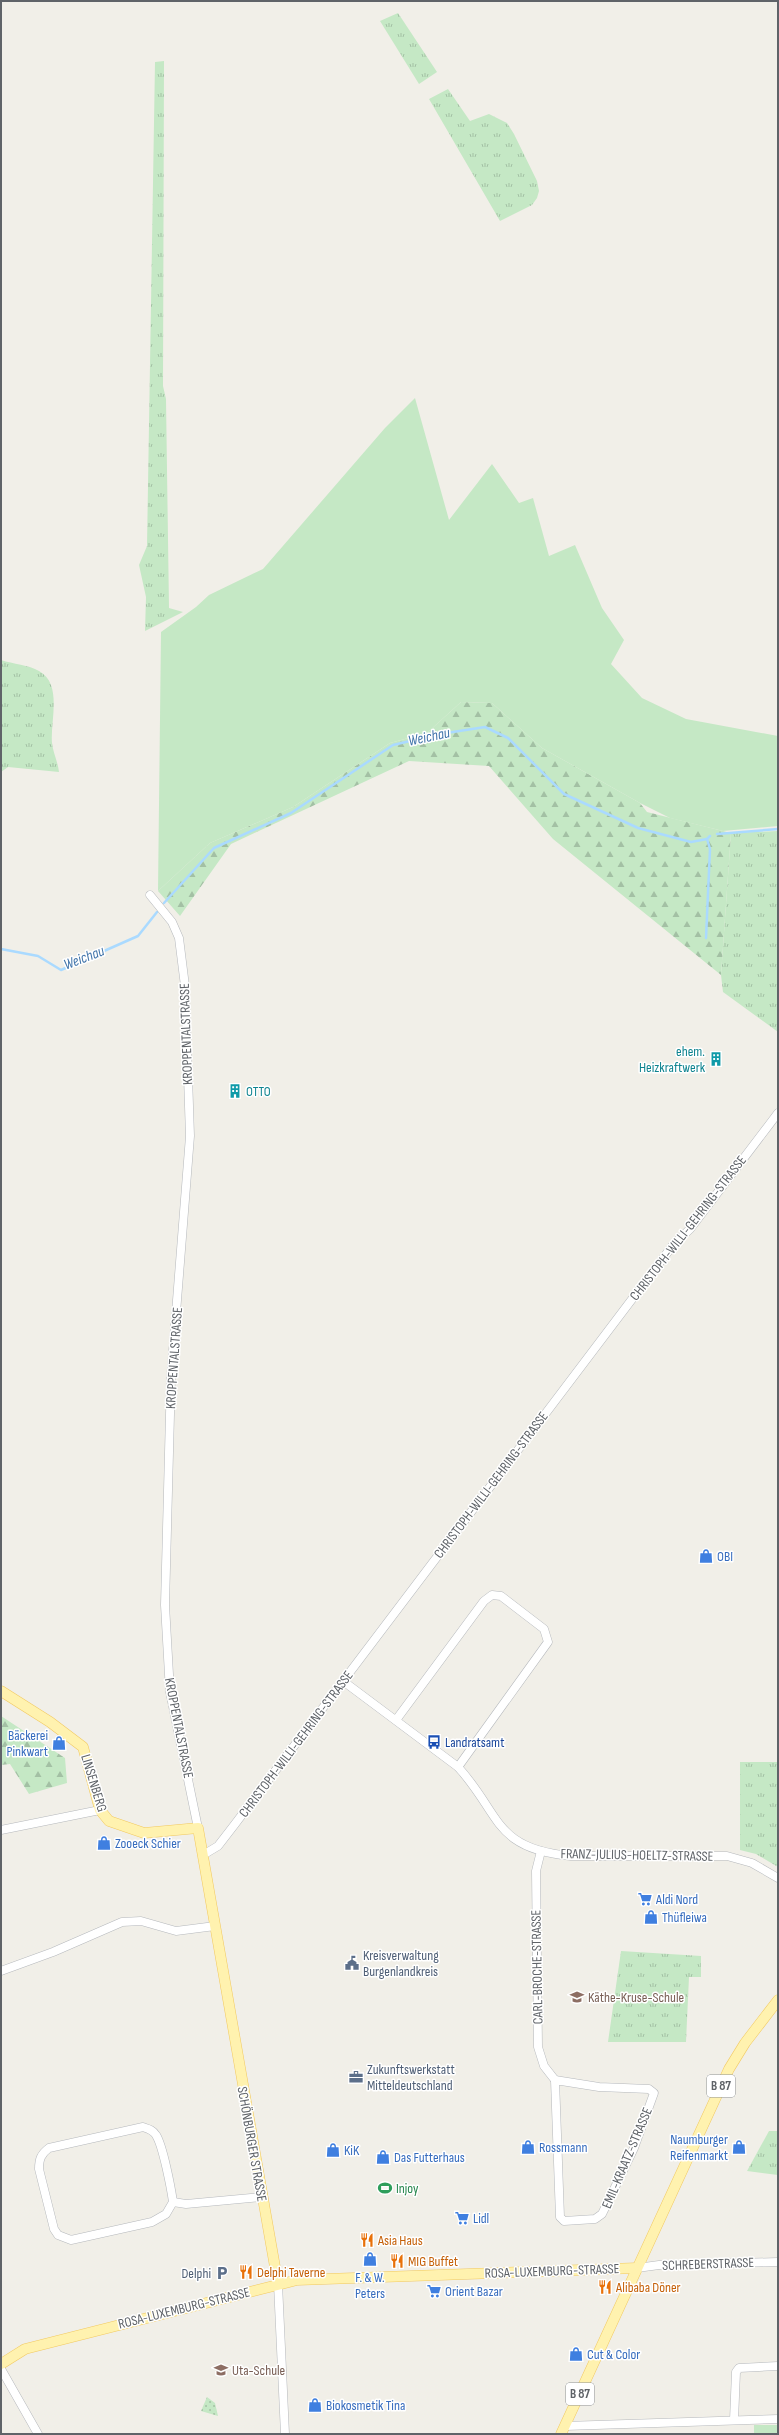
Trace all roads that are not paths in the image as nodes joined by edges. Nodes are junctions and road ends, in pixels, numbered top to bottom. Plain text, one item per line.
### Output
1 (150, 894) dead end
2 (778, 1113) edge
3 (343, 1681) junction
4 (1, 1691) edge
5 (396, 1720) junction
6 (458, 1767) junction
7 (100, 1810) junction
8 (198, 1828) junction
9 (1, 1830) edge
10 (541, 1851) junction
11 (203, 1855) junction
12 (778, 1878) edge
13 (215, 1926) junction
14 (1, 1971) edge
15 (778, 2000) edge
16 (555, 2080) junction
17 (261, 2198) junction
18 (173, 2202) junction
19 (778, 2262) edge
20 (637, 2268) junction
21 (278, 2284) junction
22 (1, 2364) edge
23 (778, 2366) edge
24 (1, 2369) edge
25 (778, 2419) edge
26 (734, 2420) junction
27 (563, 2430) edge
28 (38, 2434) edge
29 (285, 2434) edge

1 - 8 street, KROPPENTALSTRASSE
2 - 3 street, CHRISTOPH-WILLI-GEHRING-STRASSE
3 - 5 street, FRANZ-JULIUS-HOELTZ-STRASSE
3 - 11 street, CHRISTOPH-WILLI-GEHRING-STRASSE
4 - 7 main road, LINSENBERG
5 - 6 street, FRANZ-JULIUS-HOELTZ-STRASSE
5 - 6 street
6 - 10 street, FRANZ-JULIUS-HOELTZ-STRASSE
7 - 8 main road, LINSENBERG
7 - 9 street
8 - 11 main road
10 - 12 street, FRANZ-JULIUS-HOELTZ-STRASSE
10 - 16 street, CARL-BROCHE-STRASSE
11 - 13 main road, SCHÖNBURGER STRASSE
13 - 14 street
13 - 17 main road, SCHÖNBURGER STRASSE
15 - 20 main road, B 87
16 - 16 street, EMIL-KRAATZ-STRASSE
17 - 18 street
17 - 21 main road, SCHÖNBURGER STRASSE
18 - 18 street
19 - 20 street, SCHREBERSTRASSE
20 - 21 main road, ROSA-LUXEMBURG-STRASSE
20 - 27 main road, B 87
21 - 22 main road, ROSA-LUXEMBURG-STRASSE
21 - 29 street, SCHÖNBURGER STRASSE
23 - 26 street
24 - 28 street
25 - 26 street
26 - 27 street

